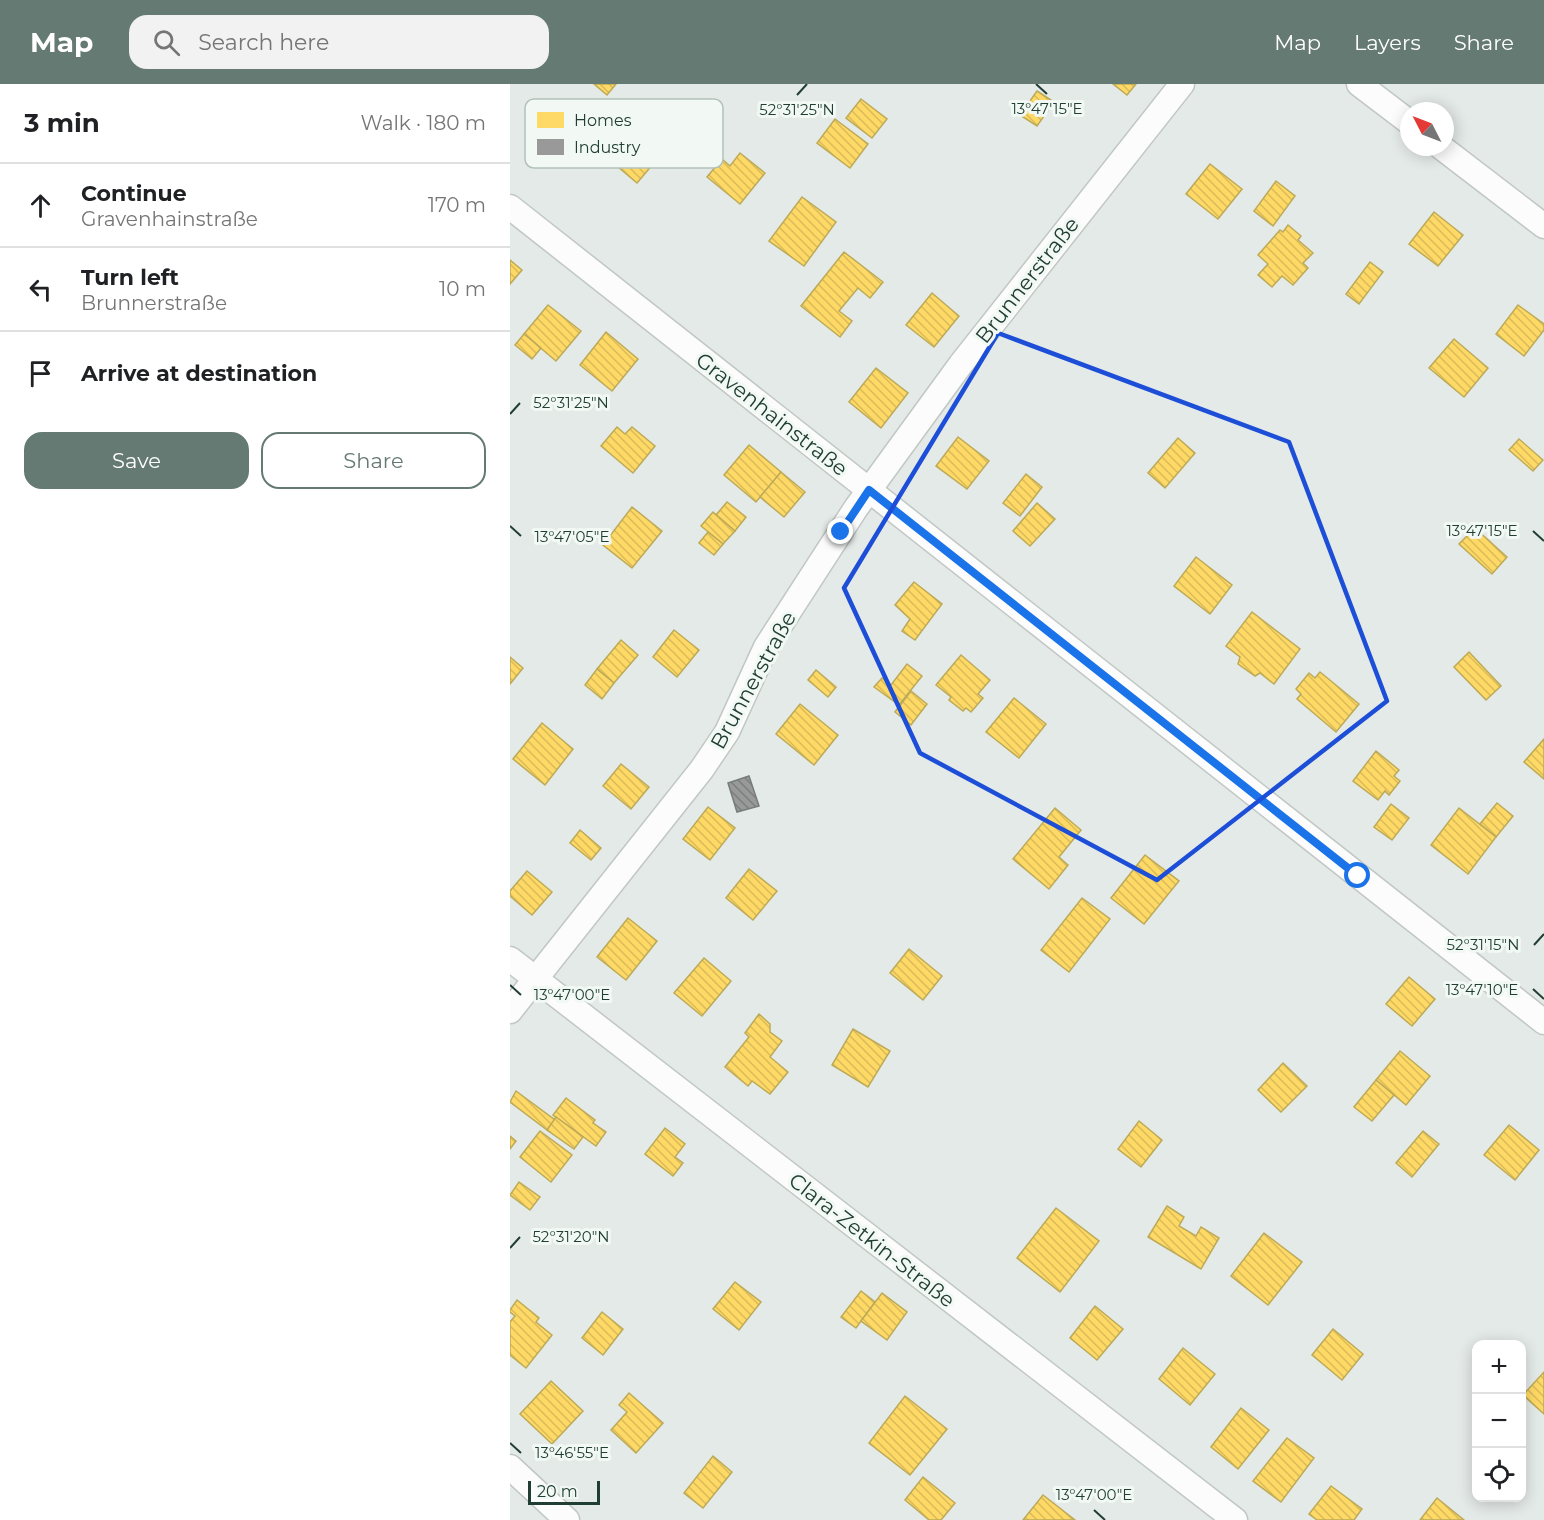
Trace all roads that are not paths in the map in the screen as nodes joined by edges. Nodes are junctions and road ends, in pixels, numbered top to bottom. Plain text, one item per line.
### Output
1 (1182, 84) edge
2 (1359, 84) edge
3 (1400, 115) edge
4 (1453, 156) edge
5 (510, 207) edge
6 (1544, 226) edge
7 (869, 490) junction
8 (510, 959) edge
9 (536, 979) junction
10 (510, 1011) edge
11 (1544, 1022) edge
12 (510, 1467) edge
13 (567, 1520) edge
14 (1235, 1520) edge

1 - 7 street, Brunnerstraße
2 - 3 street
4 - 6 street
5 - 7 street, Gravenhainstraße
7 - 9 street, Brunnerstraße
7 - 11 street, Gravenhainstraße
8 - 9 street, Clara-Zetkin-Straße
9 - 10 street, Brunnerstraße
9 - 14 street, Clara-Zetkin-Straße
12 - 13 street

